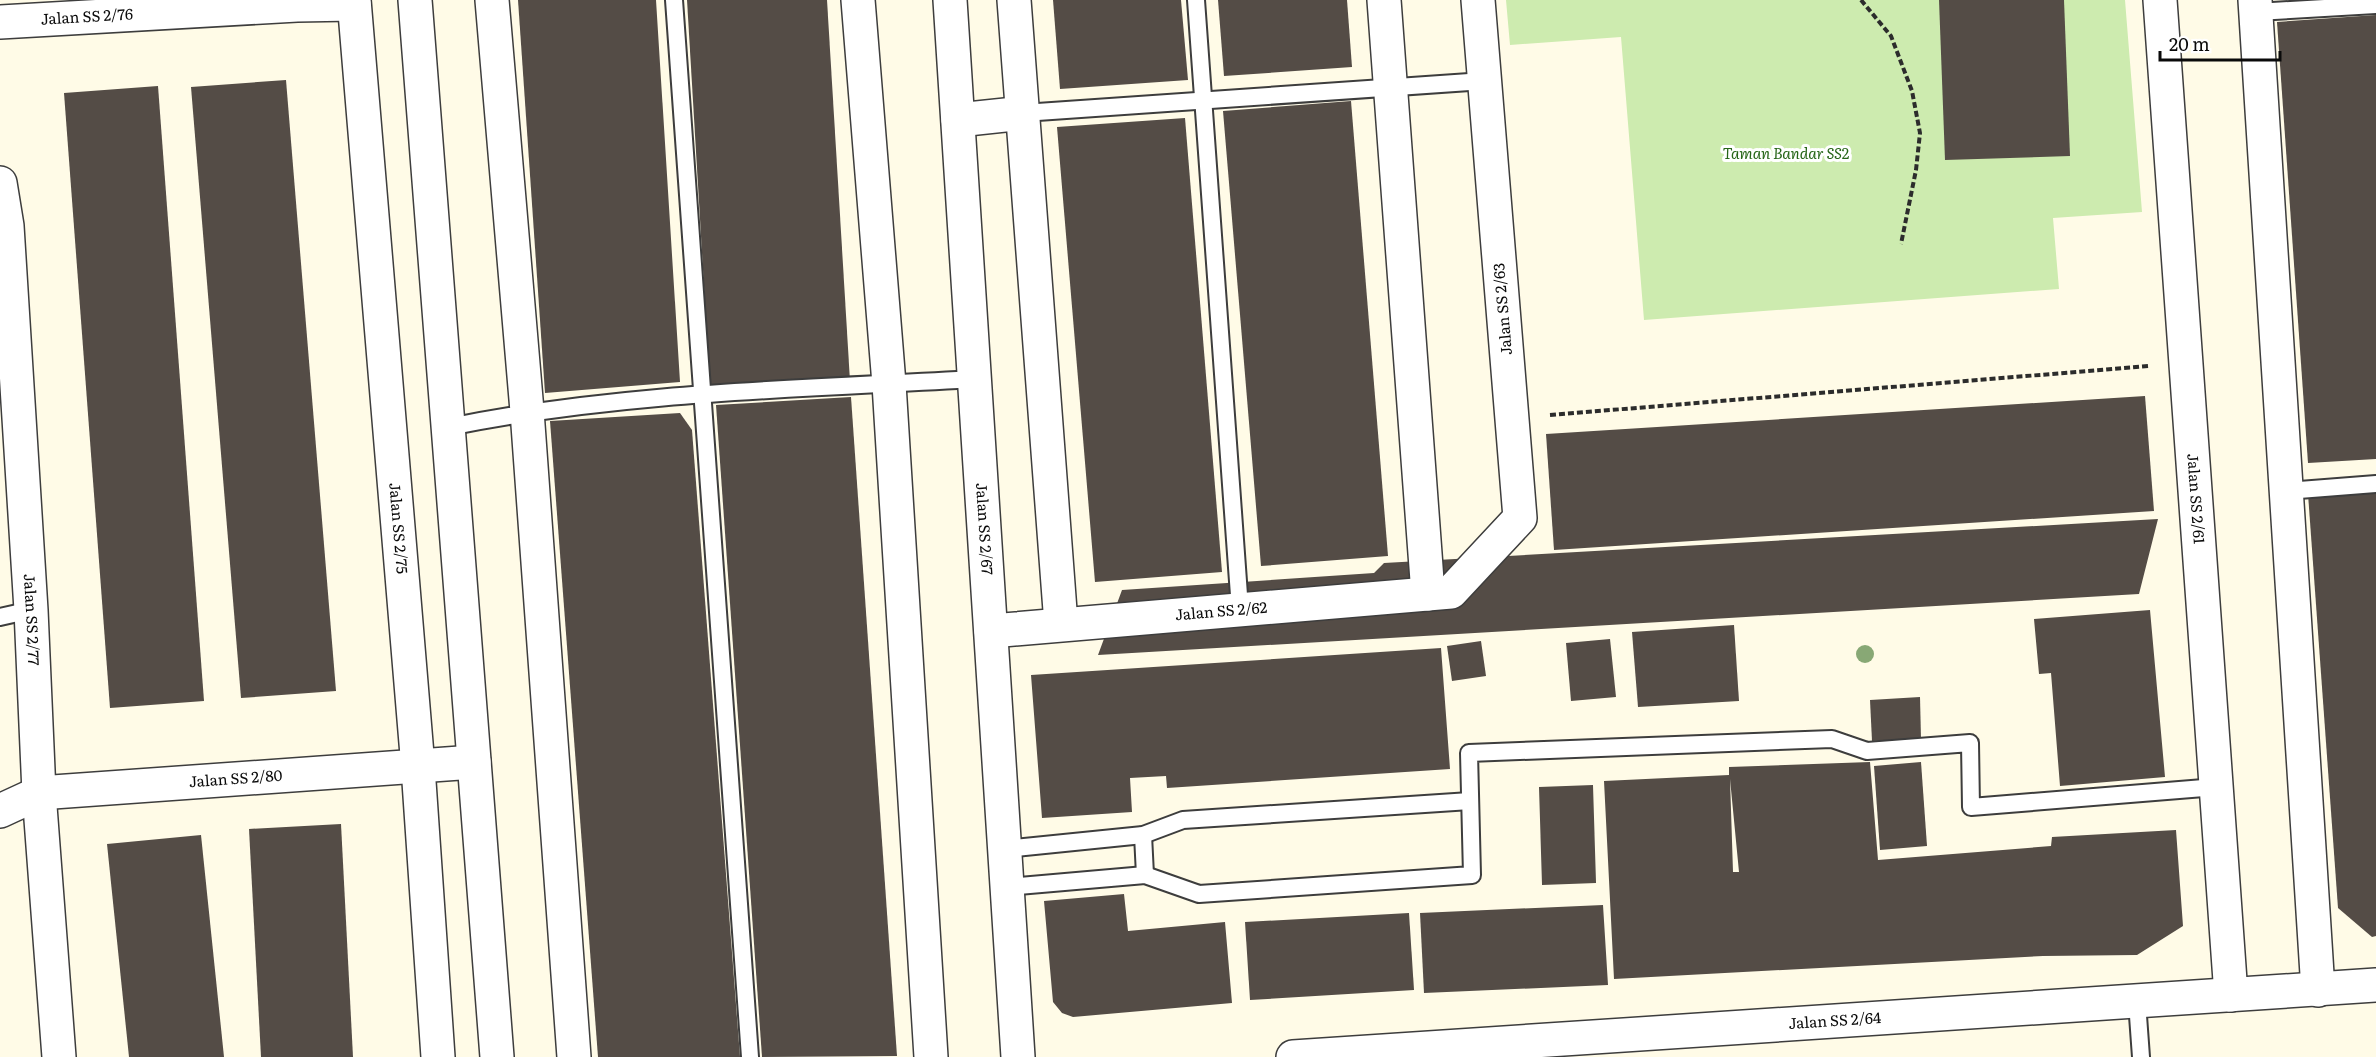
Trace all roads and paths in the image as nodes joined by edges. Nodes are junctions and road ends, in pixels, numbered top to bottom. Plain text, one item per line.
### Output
1 (415, 0) edge
2 (492, 0) edge
3 (674, 0) edge
4 (858, 0) edge
5 (950, 0) edge
6 (1014, 0) edge
7 (1196, 0) edge
8 (1384, 0) edge
9 (1478, 0) edge
10 (1861, 0) edge
11 (2160, 0) edge
12 (354, 2) edge
13 (2376, 5) edge
14 (2255, 6) edge
15 (0, 22) edge
16 (1484, 81) junction
17 (1390, 88) junction
18 (1203, 101) junction
19 (1023, 113) junction
20 (958, 120) junction
21 (0, 183) edge
22 (3, 227) edge
23 (1901, 244) dead end
24 (2186, 363) junction
25 (975, 379) junction
26 (889, 384) junction
27 (703, 395) junction
28 (527, 411) junction
29 (1512, 418) junction
30 (449, 427) junction
31 (9, 437) edge
32 (2376, 484) edge
33 (2286, 491) junction
34 (1439, 593) junction
35 (1240, 609) junction
36 (31, 610) junction
37 (0, 618) edge
38 (1061, 624) junction
39 (992, 631) junction
40 (474, 762) junction
41 (418, 767) junction
42 (2216, 787) junction
43 (39, 794) junction
44 (1470, 801) junction
45 (0, 811) edge
46 (1143, 835) junction
47 (1005, 849) junction
48 (1145, 875) junction
49 (1007, 887) junction
50 (2376, 985) edge
51 (2318, 990) junction
52 (2231, 995) junction
53 (2137, 1002) junction
54 (1622, 1046) edge
55 (59, 1057) edge
56 (438, 1057) edge
57 (497, 1057) edge
58 (574, 1057) edge
59 (750, 1057) edge
60 (931, 1057) edge
61 (1018, 1057) edge
62 (1293, 1057) edge
63 (2141, 1057) edge

1 - 30 street
2 - 28 street
3 - 27 lane
4 - 26 street
5 - 20 street, Jalan SS 2/67
6 - 19 street
7 - 18 lane
8 - 17 street
9 - 16 street, Jalan SS 2/63
10 - 23 path
11 - 24 street, Jalan SS 2/61
12 - 15 street, Jalan SS 2/76
12 - 41 street, Jalan SS 2/75
13 - 14 lane
14 - 33 street
16 - 17 lane
16 - 29 street, Jalan SS 2/63
17 - 18 lane
17 - 34 street
18 - 19 lane
18 - 35 lane
19 - 20 street
19 - 38 street
20 - 25 street, Jalan SS 2/67
21 - 22 street, Jalan SS 2/77
22 - 31 street, Jalan SS 2/77
24 - 29 path
24 - 42 street, Jalan SS 2/61
25 - 26 lane
25 - 39 street, Jalan SS 2/67
26 - 27 lane
26 - 60 street
27 - 28 lane
27 - 59 lane
28 - 30 lane
28 - 58 street
29 - 34 street, Jalan SS 2/63
30 - 40 street
31 - 36 street, Jalan SS 2/77
32 - 33 lane
33 - 51 street
34 - 35 street, Jalan SS 2/62
35 - 38 street, Jalan SS 2/62
36 - 37 lane
36 - 43 street, Jalan SS 2/77
38 - 39 street, Jalan SS 2/62
39 - 47 street, Jalan SS 2/67
40 - 41 street, Jalan SS 2/80
40 - 57 street
41 - 43 street, Jalan SS 2/80
41 - 56 street, Jalan SS 2/75
42 - 44 lane
42 - 52 street, Jalan SS 2/61
43 - 45 street, Jalan SS 2/80
43 - 55 street, Jalan SS 2/77
44 - 46 lane
44 - 48 lane
46 - 47 lane
46 - 48 lane
47 - 49 street, Jalan SS 2/67
48 - 49 lane
49 - 61 street, Jalan SS 2/67
50 - 51 street, Jalan SS 2/64
51 - 52 street, Jalan SS 2/64
52 - 53 street, Jalan SS 2/64
53 - 54 street, Jalan SS 2/64
53 - 63 lane
54 - 62 street, Jalan SS 2/64

